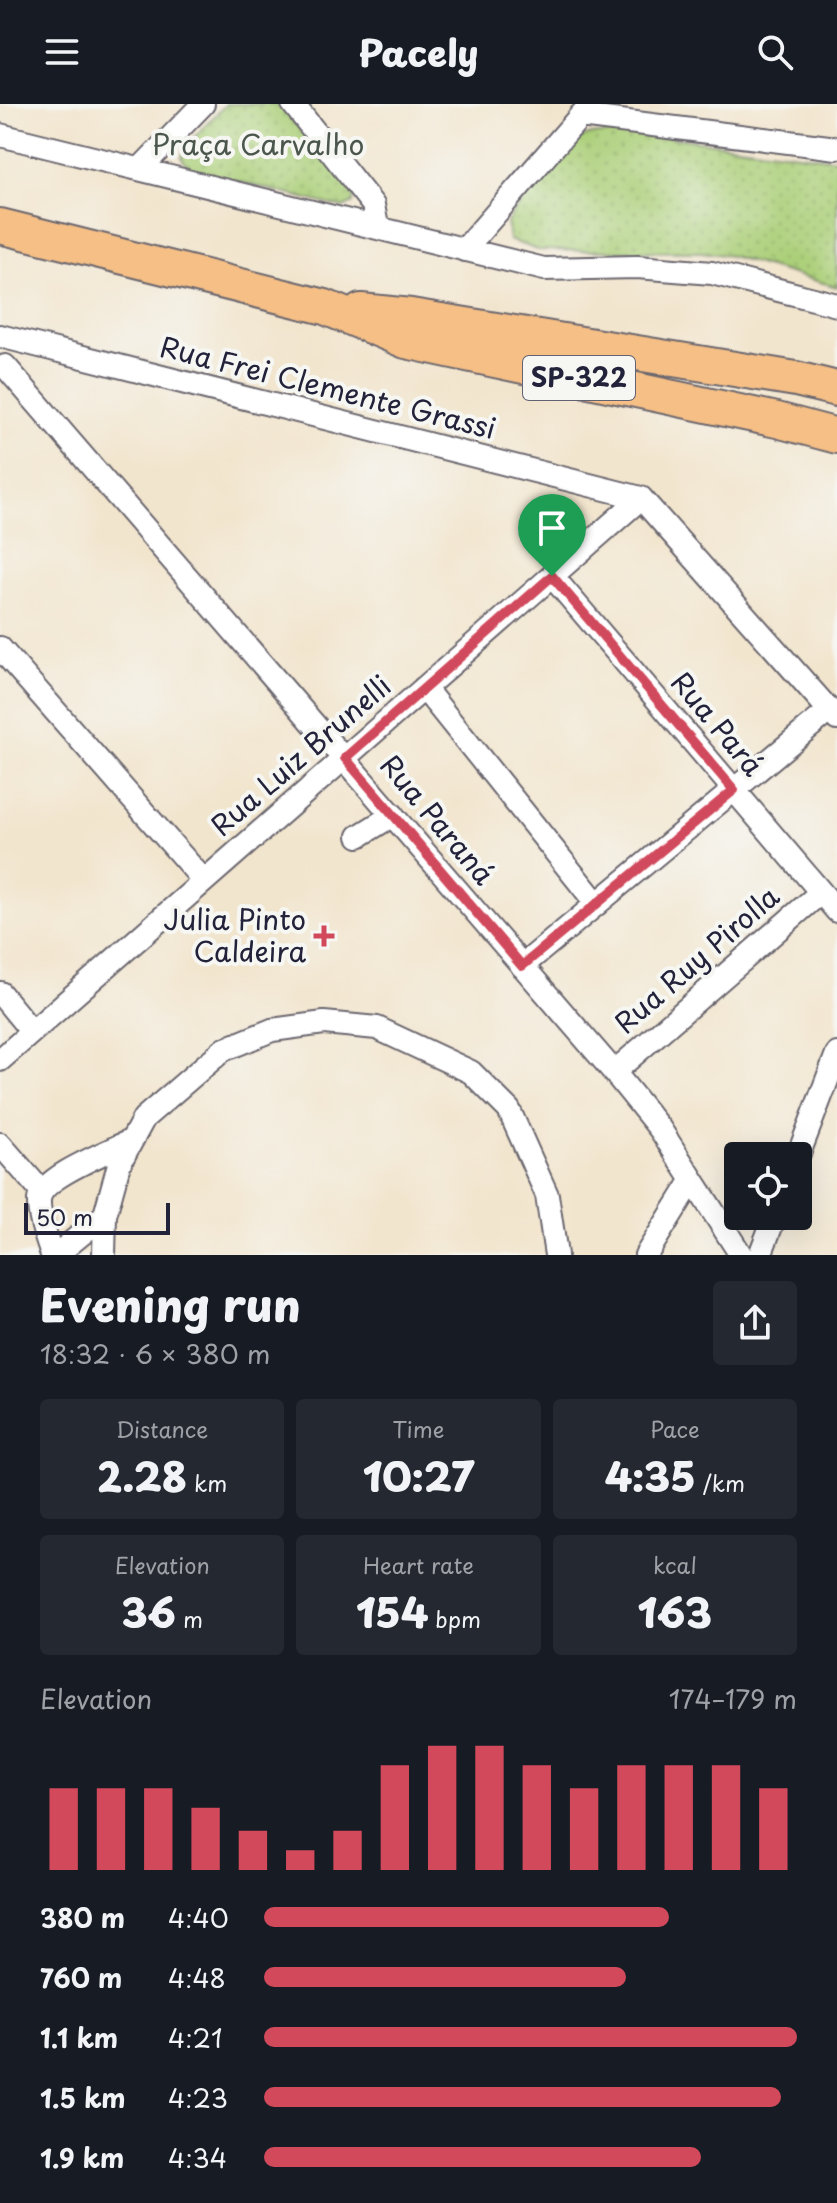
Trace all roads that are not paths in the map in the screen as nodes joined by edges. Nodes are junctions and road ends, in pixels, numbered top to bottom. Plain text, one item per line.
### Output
1 (203, 104) edge
2 (293, 104) edge
3 (585, 110) edge
4 (0, 135) edge
5 (837, 148) edge
6 (140, 169) junction
7 (0, 226) edge
8 (377, 226) junction
9 (464, 250) junction
10 (837, 305) edge
11 (325, 307) junction
12 (0, 336) edge
13 (30, 343) junction
14 (2, 368) edge
15 (837, 389) edge
16 (837, 436) edge
17 (641, 498) junction
18 (552, 576) junction
19 (0, 648) edge
20 (424, 688) junction
21 (833, 715) edge
22 (345, 758) junction
23 (734, 790) junction
24 (393, 815) junction
25 (359, 836) dead end
26 (204, 881) junction
27 (820, 893) junction
28 (597, 904) junction
29 (837, 911) edge
30 (522, 966) junction
31 (0, 993) edge
32 (32, 1032) junction
33 (837, 1054) edge
34 (0, 1060) edge
35 (614, 1072) junction
36 (130, 1141) junction
37 (803, 1142) edge
38 (0, 1144) edge
39 (692, 1181) junction
40 (41, 1191) junction
41 (105, 1215) junction
42 (770, 1230) edge
43 (54, 1255) edge
44 (104, 1255) edge
45 (556, 1255) edge
46 (646, 1255) edge
47 (741, 1255) edge
48 (760, 1255) edge

1 - 6 street
2 - 8 street
3 - 5 street
3 - 9 street
4 - 6 street
6 - 8 street
7 - 11 highway, SP-322
8 - 9 street
9 - 10 street
11 - 15 highway, SP-322
11 - 16 highway, SP-322
12 - 13 street, Rua Frei Clemente Grassi
13 - 14 street
13 - 17 street, Rua Frei Clemente Grassi
14 - 22 street, Rua Paraná
17 - 18 street, Rua Luiz Brunelli
17 - 21 street
18 - 20 street, Rua Luiz Brunelli
18 - 23 street, Rua Pará
19 - 26 street
20 - 22 street, Rua Luiz Brunelli
20 - 28 street
21 - 23 street
22 - 24 street, Rua Paraná
22 - 26 street, Rua Luiz Brunelli
23 - 27 street, Rua Pará
23 - 28 street
24 - 25 street
24 - 30 street, Rua Paraná
26 - 32 street, Rua Luiz Brunelli
27 - 29 street, Rua Pará
27 - 35 street, Rua Ruy Pirolla
28 - 30 street
30 - 35 street, Rua Paraná
31 - 32 street
32 - 34 street, Rua Luiz Brunelli
33 - 37 street
35 - 39 street, Rua Paraná
36 - 40 street
36 - 41 street
36 - 45 street
38 - 40 street
39 - 46 street
39 - 47 street, Rua Paraná
40 - 43 street
41 - 43 street
41 - 44 street
42 - 48 street

